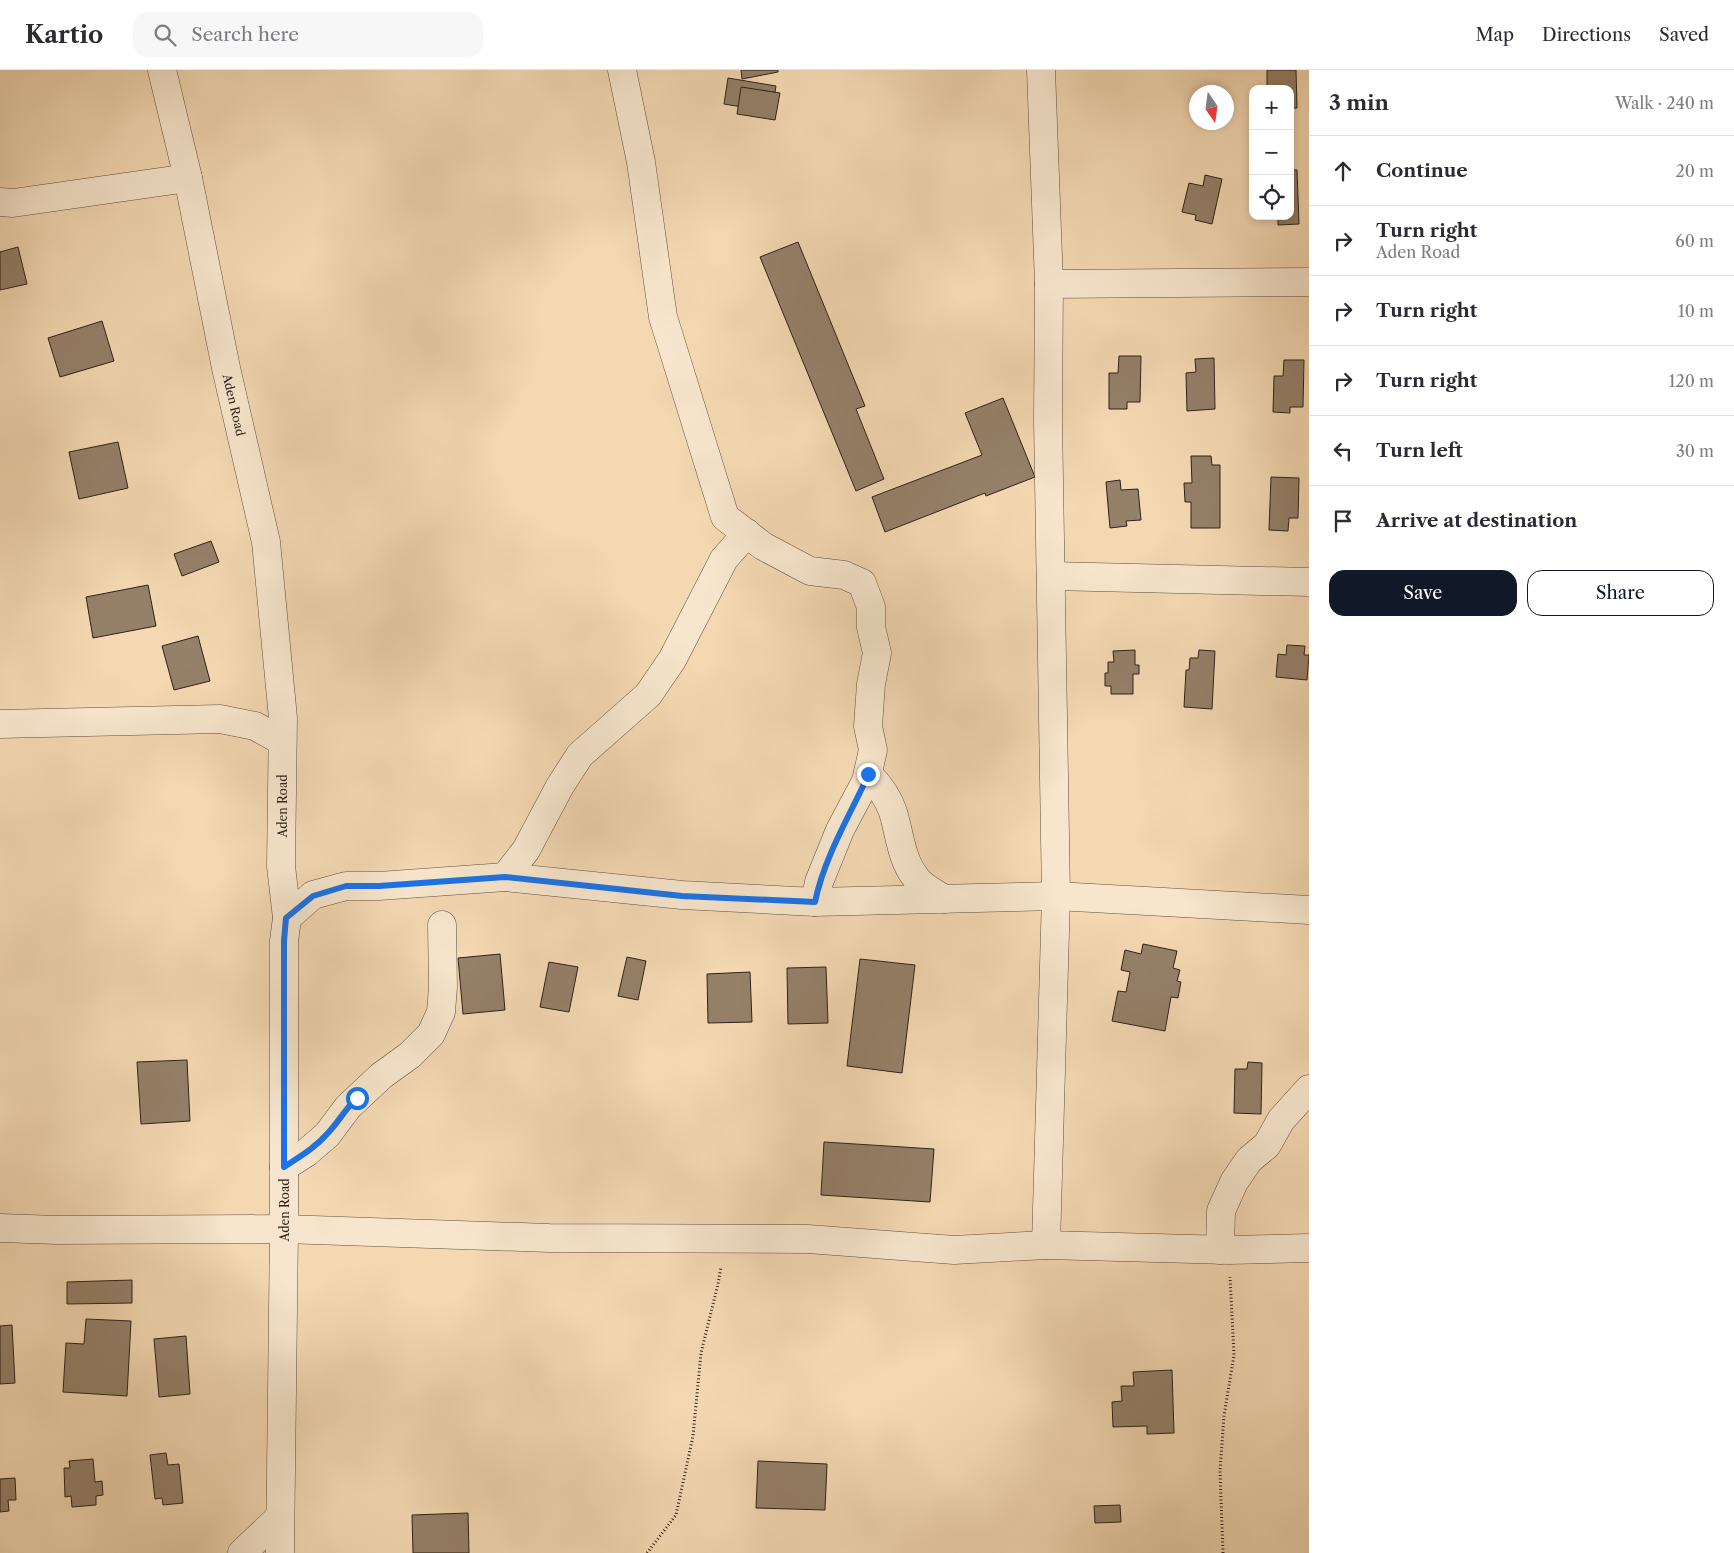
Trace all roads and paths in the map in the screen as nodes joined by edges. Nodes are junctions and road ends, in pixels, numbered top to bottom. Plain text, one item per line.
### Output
1 (162, 70) edge
2 (622, 70) edge
3 (1041, 70) edge
4 (188, 178) junction
5 (0, 202) edge
6 (1309, 282) edge
7 (1049, 284) junction
8 (747, 534) junction
9 (1050, 576) junction
10 (1309, 582) edge
11 (0, 724) edge
12 (282, 741) junction
13 (868, 774) junction
14 (505, 877) junction
15 (1056, 896) junction
16 (944, 899) junction
17 (815, 902) junction
18 (1309, 910) edge
19 (286, 918) junction
20 (442, 924) dead end
21 (1309, 1089) edge
22 (284, 1167) junction
23 (0, 1228) edge
24 (284, 1228) junction
25 (725, 1239) junction
26 (1046, 1246) junction
27 (1309, 1248) edge
28 (1224, 1250) junction
29 (280, 1517) junction
30 (242, 1553) edge
31 (280, 1553) edge
32 (647, 1553) edge
33 (1223, 1553) edge

1 - 4 street, Aden Road
2 - 8 street
3 - 7 street
4 - 5 street
4 - 12 street, Aden Road
6 - 7 street
7 - 9 street
8 - 13 street
8 - 14 street
9 - 10 street
9 - 15 street
11 - 12 street
12 - 19 street, Aden Road
13 - 16 street
13 - 17 street
14 - 17 street
14 - 19 street
15 - 16 street
15 - 18 street
15 - 26 street
16 - 17 street
19 - 22 street, Aden Road
20 - 22 street
21 - 28 street
22 - 24 street, Aden Road
23 - 24 street
24 - 25 street
24 - 29 street, Aden Road
25 - 26 street
25 - 32 path
26 - 28 street
27 - 28 street
28 - 33 path
29 - 30 street
29 - 31 street, Aden Road

